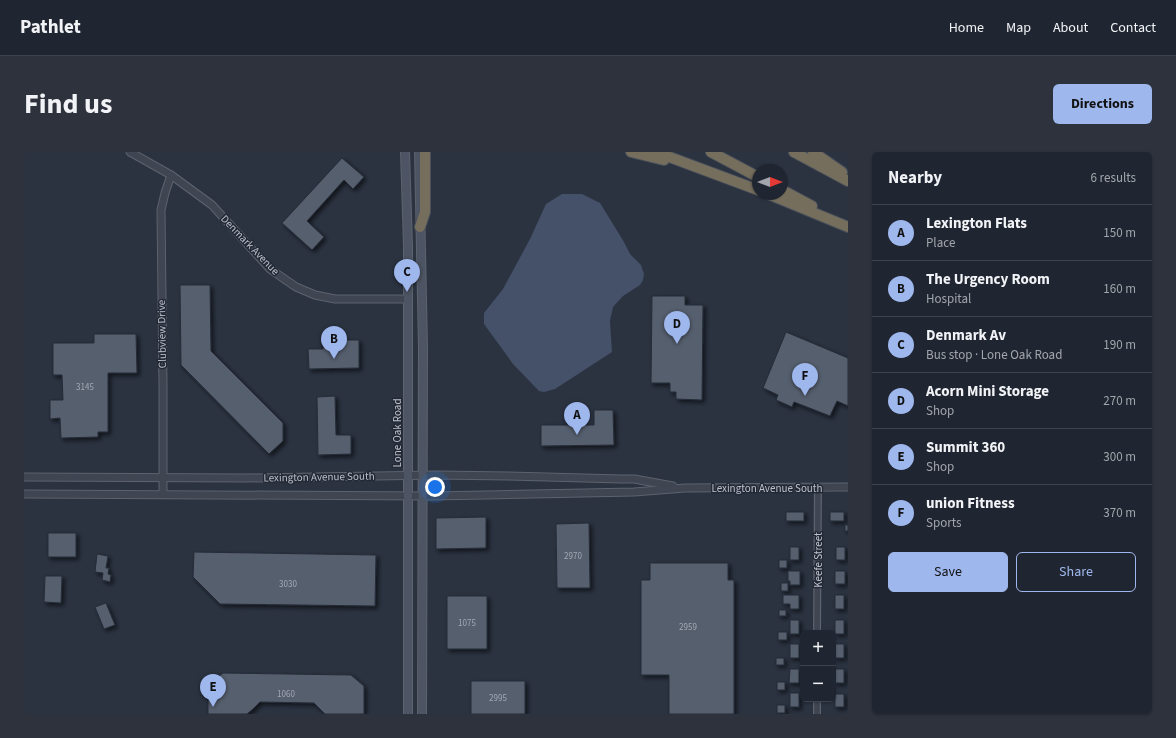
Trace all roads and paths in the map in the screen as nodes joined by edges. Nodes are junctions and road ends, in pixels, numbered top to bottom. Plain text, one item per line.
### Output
1 (130, 152) edge
2 (405, 152) edge
3 (420, 152) edge
4 (425, 152) edge
5 (630, 152) edge
6 (656, 152) edge
7 (711, 152) edge
8 (794, 152) edge
9 (813, 152) edge
10 (700, 168) junction
11 (752, 174) edge
12 (171, 175) junction
13 (848, 176) edge
14 (848, 181) edge
15 (752, 188) edge
16 (788, 193) edge
17 (783, 200) edge
18 (848, 226) edge
19 (420, 227) junction
20 (408, 299) junction
21 (408, 475) junction
22 (422, 475) junction
23 (24, 477) edge
24 (162, 478) junction
25 (818, 487) junction
26 (848, 487) edge
27 (685, 488) junction
28 (24, 494) edge
29 (162, 494) junction
30 (408, 496) junction
31 (422, 496) junction
32 (818, 630) edge
33 (817, 702) edge
34 (408, 714) edge
35 (422, 714) edge
36 (817, 714) edge

1 - 12 street, Denmark Avenue
2 - 20 main road, Lone Oak Road
3 - 19 main road
4 - 19 highway
5 - 10 highway
6 - 10 highway
7 - 11 highway
8 - 14 highway
9 - 13 highway
10 - 15 highway
12 - 20 street, Denmark Avenue
12 - 24 street, Clubview Drive
16 - 18 highway
17 - 18 highway
19 - 22 main road
20 - 21 main road, Lone Oak Road
21 - 22 street, Lexington Avenue South
21 - 24 street, Lexington Avenue South
21 - 30 main road, Lone Oak Road
22 - 27 street, Lexington Avenue South
22 - 31 main road
23 - 24 street, Lexington Avenue South
24 - 29 street, Clubview Drive
25 - 26 street, Lexington Avenue South
25 - 27 street, Lexington Avenue South
25 - 32 street, Keefe Street
27 - 31 street, Lexington Avenue South
28 - 29 street, Lexington Avenue South
29 - 30 street, Lexington Avenue South
30 - 31 street, Lexington Avenue South
30 - 34 main road, Lone Oak Road
31 - 35 main road
33 - 36 street

